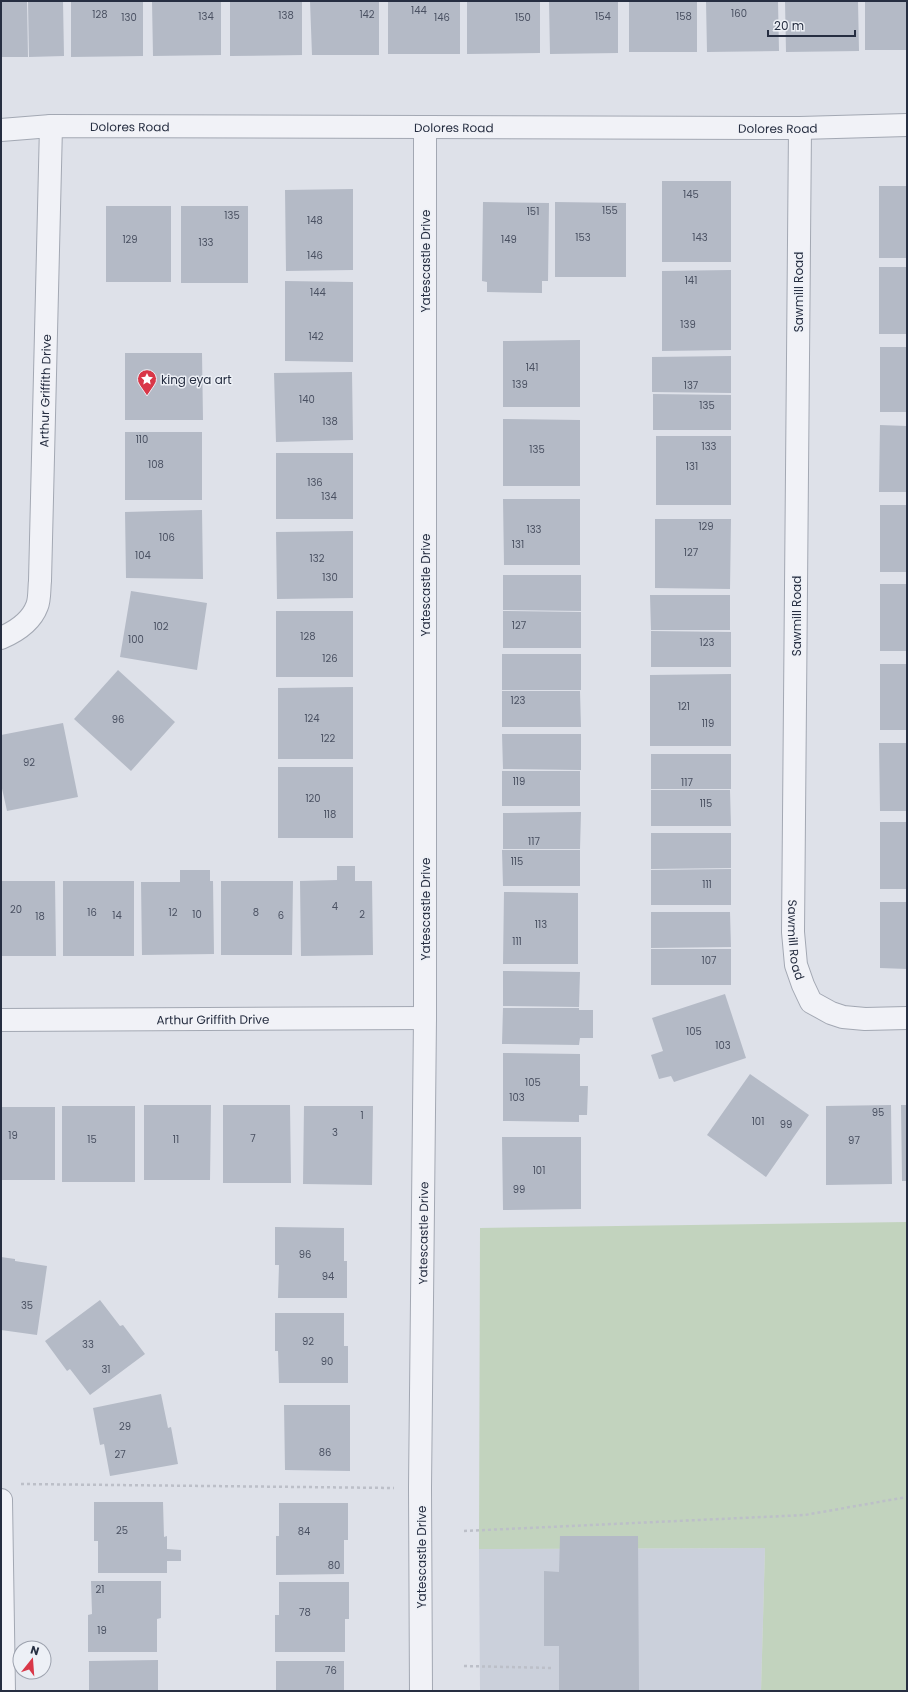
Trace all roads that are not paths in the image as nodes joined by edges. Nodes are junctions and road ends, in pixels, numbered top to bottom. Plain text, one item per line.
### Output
1 (907, 125) edge
2 (51, 126) junction
3 (425, 127) junction
4 (800, 128) junction
5 (1, 130) edge
6 (1, 638) edge
7 (425, 1018) junction
8 (907, 1018) edge
9 (1, 1020) edge
10 (1, 1500) edge
11 (4, 1691) edge
12 (421, 1691) edge

1 - 4 street, Dolores Road
2 - 3 street, Dolores Road
2 - 5 street, Dolores Road
2 - 6 street, Arthur Griffith Drive
3 - 4 street, Dolores Road
3 - 7 street, Yatescastle Drive
4 - 8 street, Sawmill Road
7 - 9 street, Arthur Griffith Drive
7 - 12 street, Yatescastle Drive
10 - 11 street

